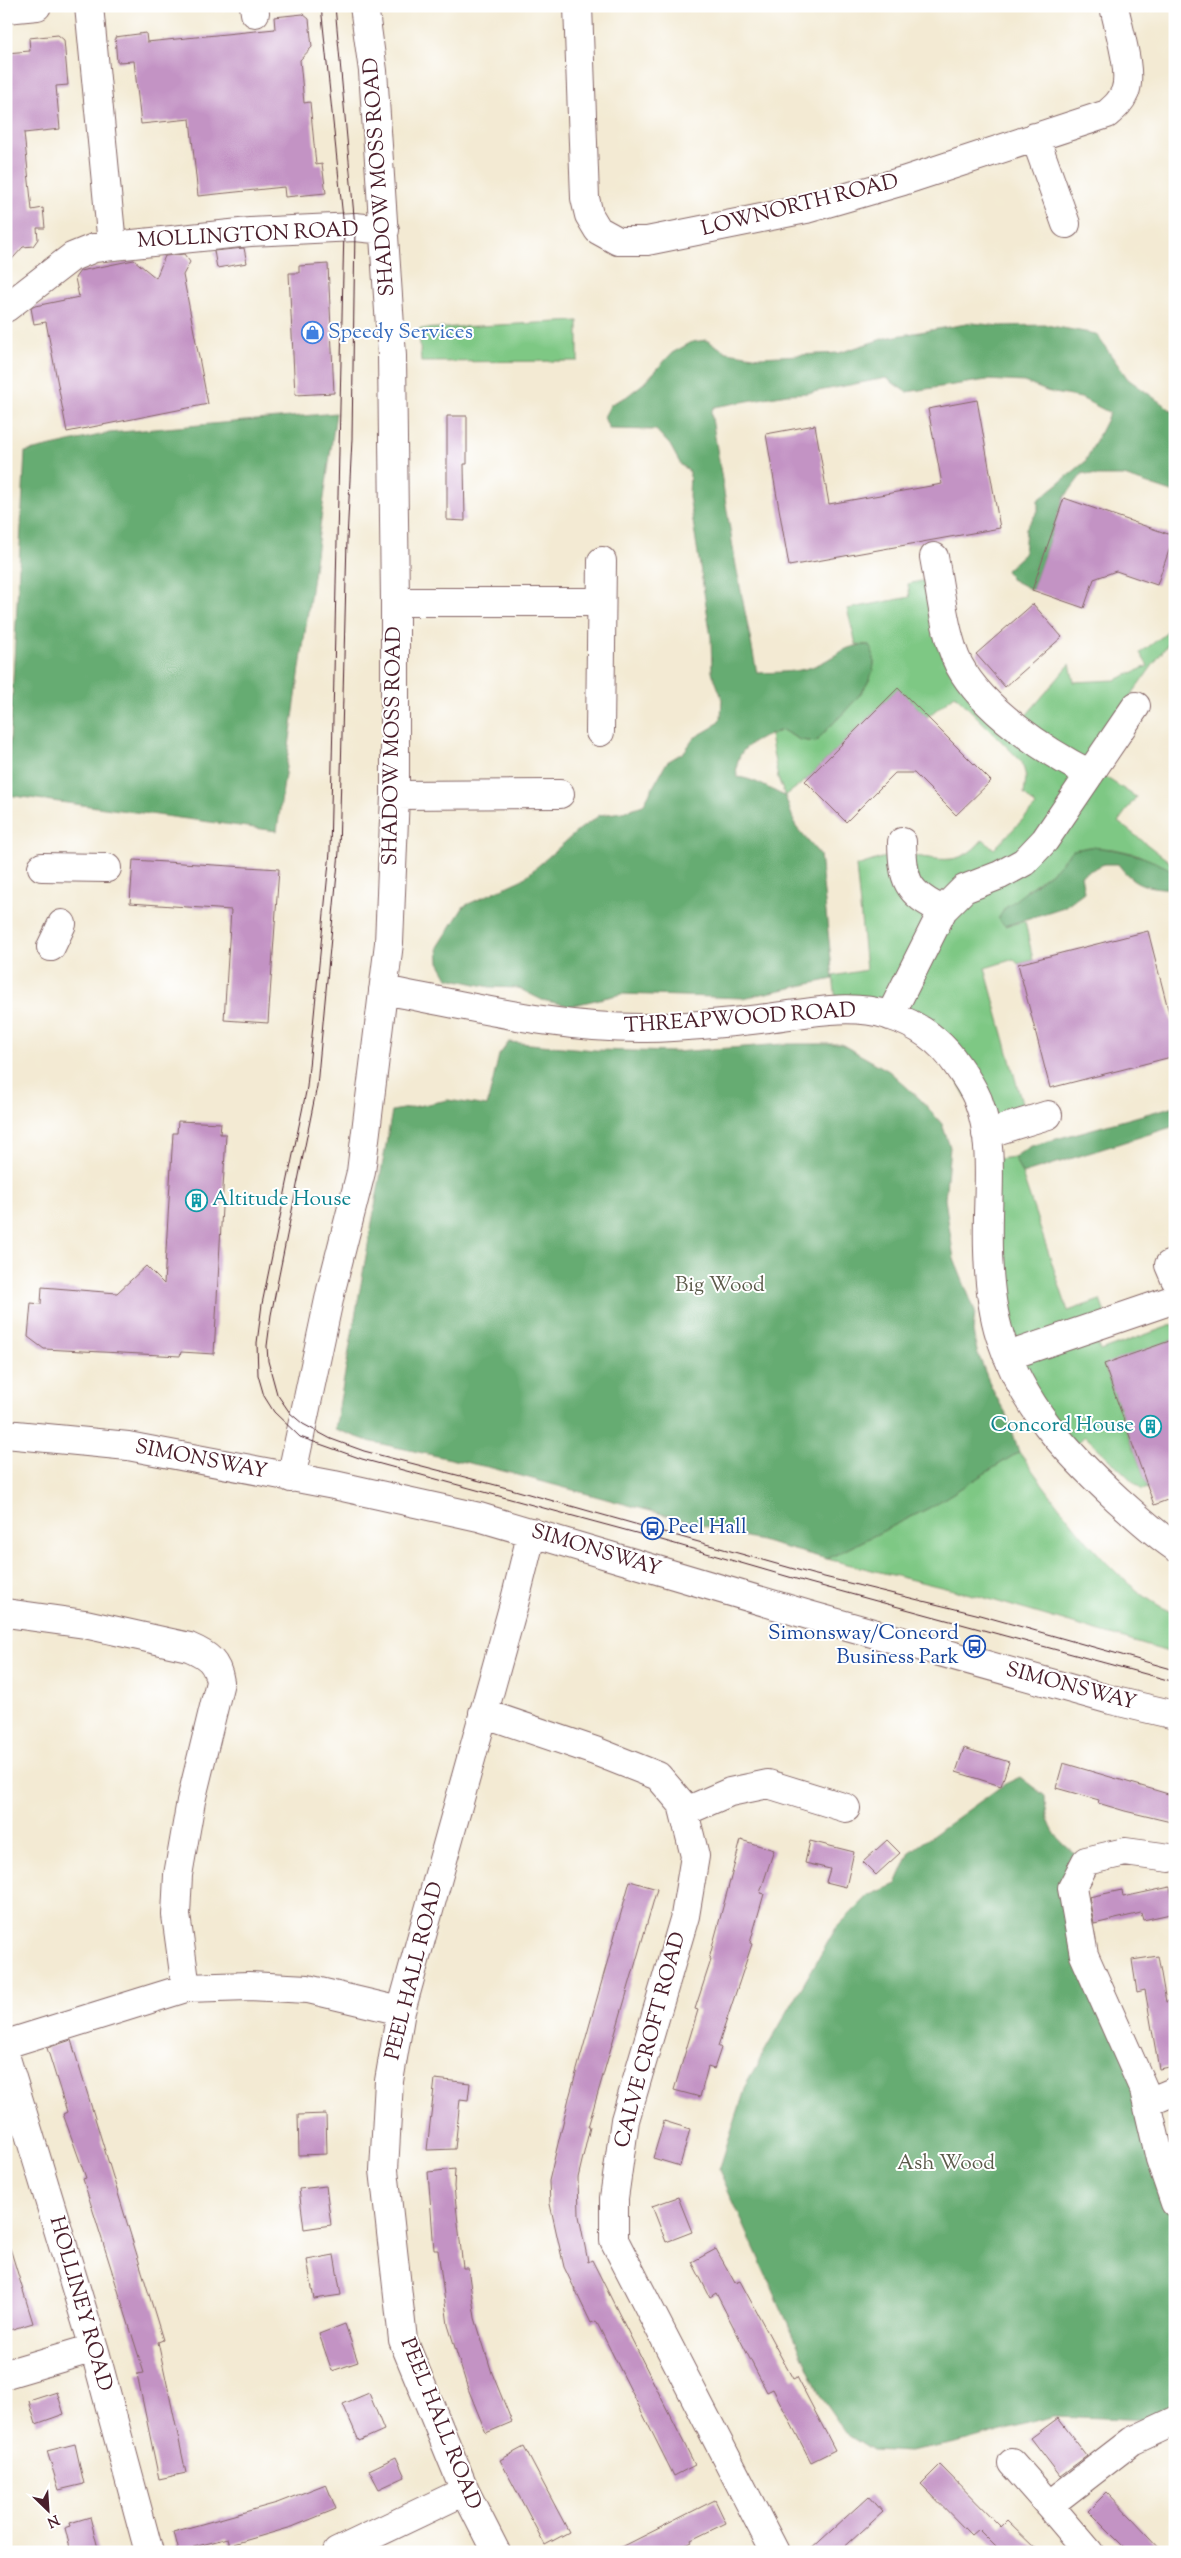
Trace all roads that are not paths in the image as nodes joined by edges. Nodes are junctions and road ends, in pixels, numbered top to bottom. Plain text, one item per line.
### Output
1 (37, 6) edge
2 (89, 6) edge
3 (364, 6) edge
4 (578, 6) edge
5 (1114, 6) edge
6 (6, 9) edge
7 (1035, 137) junction
8 (1066, 224) dead end
9 (385, 230) junction
10 (112, 245) junction
11 (6, 308) edge
12 (934, 557) dead end
13 (602, 561) dead end
14 (395, 602) junction
15 (600, 602) junction
16 (1136, 706) dead end
17 (600, 732) dead end
18 (1090, 774) junction
19 (560, 794) dead end
20 (395, 795) junction
21 (902, 842) dead end
22 (42, 867) dead end
23 (107, 868) dead end
24 (943, 910) junction
25 (383, 990) junction
26 (890, 1016) junction
27 (1048, 1115) dead end
28 (986, 1134) junction
29 (1175, 1299) edge
30 (1008, 1356) junction
31 (6, 1434) edge
32 (291, 1478) junction
33 (532, 1532) junction
34 (1175, 1547) edge
35 (6, 1614) edge
36 (483, 1713) junction
37 (1175, 1714) edge
38 (846, 1808) dead end
39 (684, 1812) junction
40 (1170, 1858) dead end
41 (186, 1988) junction
42 (401, 2011) junction
43 (6, 2044) edge
44 (6, 2058) edge
45 (1175, 2091) edge
46 (1147, 2103) junction
47 (1175, 2203) edge
48 (94, 2348) junction
49 (6, 2374) edge
50 (1175, 2421) edge
51 (1012, 2463) dead end
52 (465, 2491) junction
53 (1048, 2505) junction
54 (769, 2550) edge
55 (149, 2552) edge
56 (338, 2552) edge
57 (496, 2552) edge
58 (1089, 2552) edge

1 - 6 street
2 - 10 street, MOLLINGTON ROAD
3 - 9 street, SHADOW MOSS ROAD
4 - 7 street, LOWNORTH ROAD
5 - 7 street, LOWNORTH ROAD
7 - 8 street
9 - 10 street, MOLLINGTON ROAD
9 - 14 street, SHADOW MOSS ROAD
10 - 11 street, MOLLINGTON ROAD
12 - 18 street
13 - 15 street
14 - 15 street
14 - 20 street, SHADOW MOSS ROAD
15 - 17 street
16 - 18 street
18 - 24 street
19 - 20 street
20 - 25 street, SHADOW MOSS ROAD
21 - 24 street
22 - 23 street
24 - 26 street
25 - 26 street, THREAPWOOD ROAD
25 - 32 street, SHADOW MOSS ROAD
26 - 28 street, THREAPWOOD ROAD
27 - 28 street
28 - 30 street, THREAPWOOD ROAD
29 - 30 street
30 - 34 street, THREAPWOOD ROAD
31 - 32 street, SIMONSWAY
32 - 33 street, SIMONSWAY
33 - 36 street, PEEL HALL ROAD
33 - 37 street, SIMONSWAY
35 - 41 street
36 - 39 street, CALVE CROFT ROAD
36 - 42 street, PEEL HALL ROAD
38 - 39 street
39 - 54 street, CALVE CROFT ROAD
40 - 46 street
41 - 42 street
41 - 43 street
42 - 52 street, PEEL HALL ROAD
44 - 48 street, HOLLINEY ROAD
45 - 46 street
46 - 47 street
48 - 49 street
48 - 55 street, HOLLINEY ROAD
50 - 53 street
51 - 53 street
52 - 56 street
52 - 57 street, PEEL HALL ROAD
53 - 58 street

